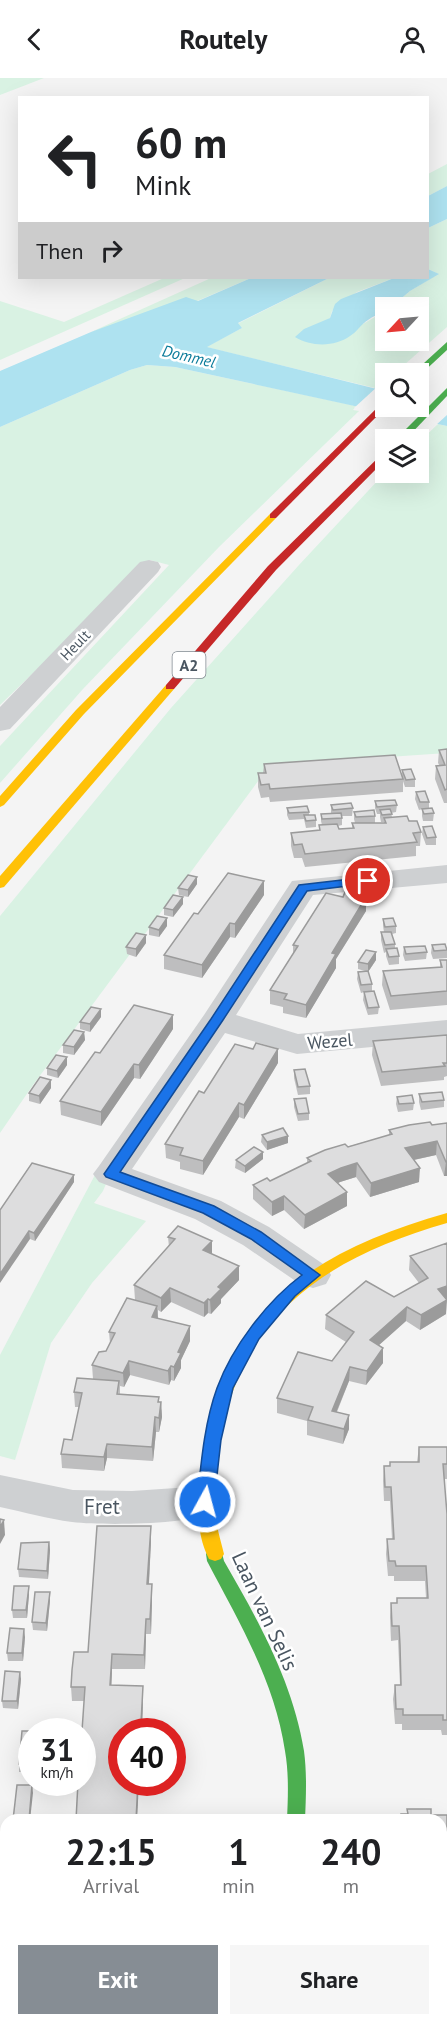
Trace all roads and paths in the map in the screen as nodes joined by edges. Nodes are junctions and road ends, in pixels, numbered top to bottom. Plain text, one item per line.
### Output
1 (447, 345) edge
2 (428, 363) edge
3 (445, 393) edge
4 (375, 412) edge
5 (409, 429) edge
6 (375, 464) edge
7 (149, 567) dead end
8 (0, 723) edge
9 (0, 803) edge
10 (447, 874) edge
11 (0, 884) edge
12 (217, 1020) junction
13 (447, 1030) edge
14 (447, 1218) edge
15 (313, 1275) junction
16 (0, 1491) edge
17 (205, 1502) junction
18 (297, 1814) edge

1 - 2 main road
3 - 5 main road
4 - 9 main road, A2
6 - 11 main road, A2
7 - 8 street, Heult
10 - 12 street
12 - 13 street, Wezel
12 - 15 street
14 - 15 main road, Laan van Selis
15 - 17 main road, Laan van Selis
16 - 17 street, Fret
17 - 18 main road, Laan van Selis

